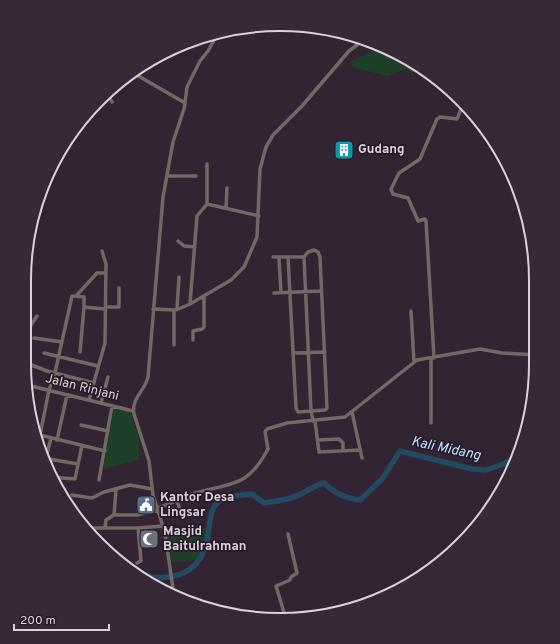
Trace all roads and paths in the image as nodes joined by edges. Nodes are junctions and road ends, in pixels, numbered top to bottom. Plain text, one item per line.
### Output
1 (214, 39) edge
2 (359, 44) edge
3 (138, 76) edge
4 (110, 98) edge
5 (112, 102) dead end
6 (184, 102) junction
7 (461, 109) edge
8 (207, 164) dead end
9 (167, 176) junction
10 (196, 176) dead end
11 (227, 188) dead end
12 (207, 204) junction
13 (226, 208) junction
14 (259, 216) junction
15 (178, 242) dead end
16 (195, 247) junction
17 (102, 251) dead end
18 (273, 257) dead end
19 (288, 257) junction
20 (304, 257) junction
21 (279, 258) junction
22 (106, 273) junction
23 (179, 277) dead end
24 (119, 288) dead end
25 (320, 291) junction
26 (305, 292) junction
27 (274, 293) dead end
28 (281, 293) junction
29 (290, 293) junction
30 (76, 296) junction
31 (204, 297) junction
32 (190, 304) junction
33 (84, 307) junction
34 (106, 308) junction
35 (153, 309) junction
36 (176, 310) junction
37 (411, 311) dead end
38 (37, 316) dead end
39 (31, 325) edge
40 (34, 338) dead end
41 (193, 340) dead end
42 (62, 342) junction
43 (174, 345) dead end
44 (80, 352) dead end
45 (308, 352) junction
46 (325, 352) junction
47 (44, 353) dead end
48 (293, 353) junction
49 (529, 355) edge
50 (59, 356) junction
51 (433, 358) junction
52 (414, 362) junction
53 (31, 364) edge
54 (98, 366) junction
55 (55, 373) junction
56 (108, 377) dead end
57 (94, 383) junction
58 (32, 386) edge
59 (49, 390) junction
60 (67, 395) junction
61 (89, 400) junction
62 (101, 403) junction
63 (112, 406) junction
64 (133, 411) junction
65 (312, 411) junction
66 (352, 412) junction
67 (314, 421) junction
68 (431, 424) dead end
69 (81, 426) dead end
70 (108, 431) junction
71 (40, 433) edge
72 (41, 435) edge
73 (51, 438) junction
74 (57, 440) junction
75 (317, 440) junction
76 (82, 445) junction
77 (360, 450) junction
78 (47, 451) edge
79 (105, 451) junction
80 (343, 451) junction
81 (362, 458) dead end
82 (51, 459) edge
83 (78, 464) junction
84 (59, 478) edge
85 (98, 480) dead end
86 (152, 489) junction
87 (116, 490) junction
88 (72, 496) dead end
89 (177, 501) junction
90 (158, 509) junction
91 (114, 515) junction
92 (183, 518) dead end
93 (163, 526) junction
94 (105, 527) junction
95 (93, 528) edge
96 (138, 528) junction
97 (288, 534) dead end
98 (137, 563) dead end
99 (173, 589) edge
100 (284, 613) edge

1 - 6 street
2 - 14 street
3 - 6 street
4 - 5 street
6 - 9 street
7 - 51 street
8 - 12 street
9 - 10 street
9 - 35 street
11 - 13 street
12 - 13 street
12 - 16 street
13 - 14 street
14 - 31 street
15 - 16 street
16 - 32 street
17 - 22 street
18 - 21 street
19 - 20 street
19 - 21 street
19 - 29 street
20 - 25 street
20 - 26 street
21 - 28 street
22 - 30 street
22 - 34 street
23 - 36 street
24 - 34 street
25 - 26 street
25 - 46 street
26 - 29 street
26 - 45 street
27 - 28 street
28 - 29 street
29 - 48 street
30 - 33 street
30 - 42 street
31 - 32 street
31 - 41 street
32 - 36 street
33 - 34 street
33 - 44 street
34 - 54 street
35 - 36 street
35 - 64 street
36 - 43 street
37 - 52 street
38 - 39 street
40 - 42 street
42 - 50 street
45 - 46 street
45 - 48 street
45 - 65 street
46 - 65 street
47 - 50 street
48 - 65 street
49 - 51 street
50 - 54 street
50 - 55 street
51 - 52 street
51 - 68 street
52 - 66 street
53 - 55 street
54 - 57 street
55 - 57 street
55 - 59 street
56 - 62 street
57 - 61 street
58 - 59 street, Jalan Rinjani
59 - 60 street, Jalan Rinjani
59 - 71 street
60 - 61 street, Jalan Rinjani
60 - 74 street
61 - 62 street, Jalan Rinjani
62 - 63 street, Jalan Rinjani
63 - 64 street, Jalan Rinjani
63 - 70 street
64 - 86 street
65 - 67 street
66 - 67 street
66 - 77 street
67 - 75 street
67 - 89 street
69 - 70 street
70 - 79 street
72 - 73 street
73 - 74 street
73 - 78 street
74 - 76 street
75 - 80 street
75 - 80 street
76 - 79 street
76 - 83 street
77 - 80 street
77 - 81 street
79 - 85 street
82 - 83 street
83 - 84 street
86 - 87 street
86 - 90 street
87 - 88 street
87 - 91 street
89 - 90 street
89 - 92 street
90 - 91 street
90 - 93 street
91 - 94 street
93 - 96 street
93 - 99 street
94 - 95 street
94 - 96 street
96 - 98 street
97 - 100 street

